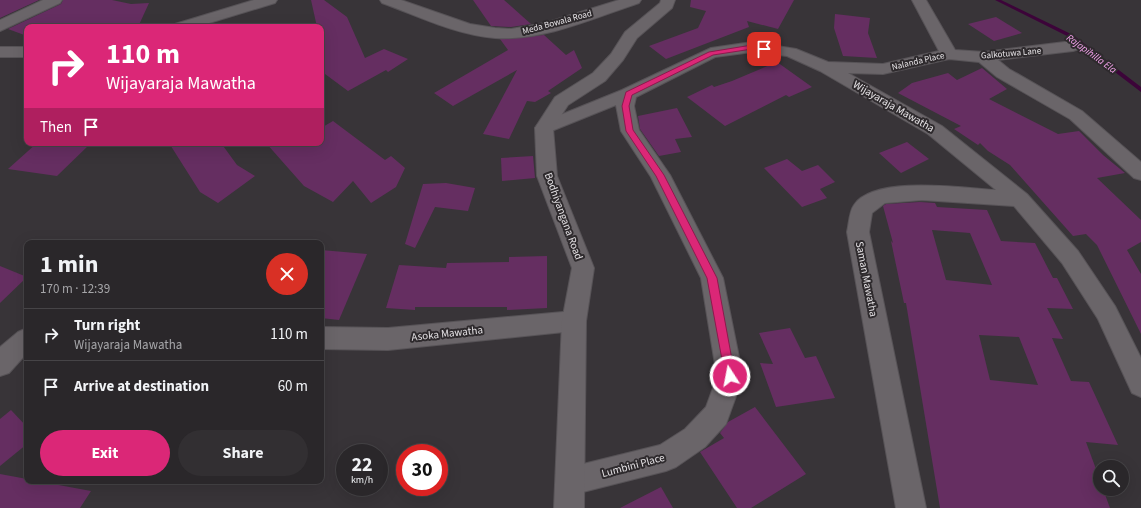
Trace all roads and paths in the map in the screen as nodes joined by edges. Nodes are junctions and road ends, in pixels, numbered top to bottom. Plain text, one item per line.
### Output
1 (55, 0) edge
2 (270, 0) edge
3 (387, 0) edge
4 (634, 0) edge
5 (668, 0) edge
6 (918, 0) edge
7 (190, 24) edge
8 (0, 26) edge
9 (1073, 46) dead end
10 (0, 52) edge
11 (24, 52) edge
12 (949, 54) junction
13 (984, 57) junction
14 (826, 67) junction
15 (628, 94) junction
16 (544, 128) junction
17 (1141, 173) edge
18 (1020, 199) junction
19 (574, 321) junction
20 (324, 338) edge
21 (24, 341) edge
22 (0, 365) edge
23 (1141, 385) edge
24 (571, 481) junction
25 (569, 508) edge
26 (911, 508) edge

1 - 8 street
2 - 7 street
3 - 4 street, Meda Bowala Road
5 - 16 street
6 - 12 street, Nalanda Place
9 - 13 street, Galkotuwa Lane
10 - 11 street
12 - 13 street, Galkotuwa Lane
12 - 14 street, Nalanda Place
13 - 17 street
14 - 15 street, Wijayaraja Mawatha
14 - 18 street, Wijayaraja Mawatha
15 - 16 street, Wijayaraja Mawatha
15 - 24 street, Lumbini Place
16 - 19 street, Bodhiyangana Road
18 - 23 street, Wijayaraja Mawatha
18 - 26 street, Saman Mawatha
19 - 20 street, Asoka Mawatha
19 - 24 street, Bodhiyangana Road
21 - 22 street
24 - 25 street, Bodhiyangana Road

